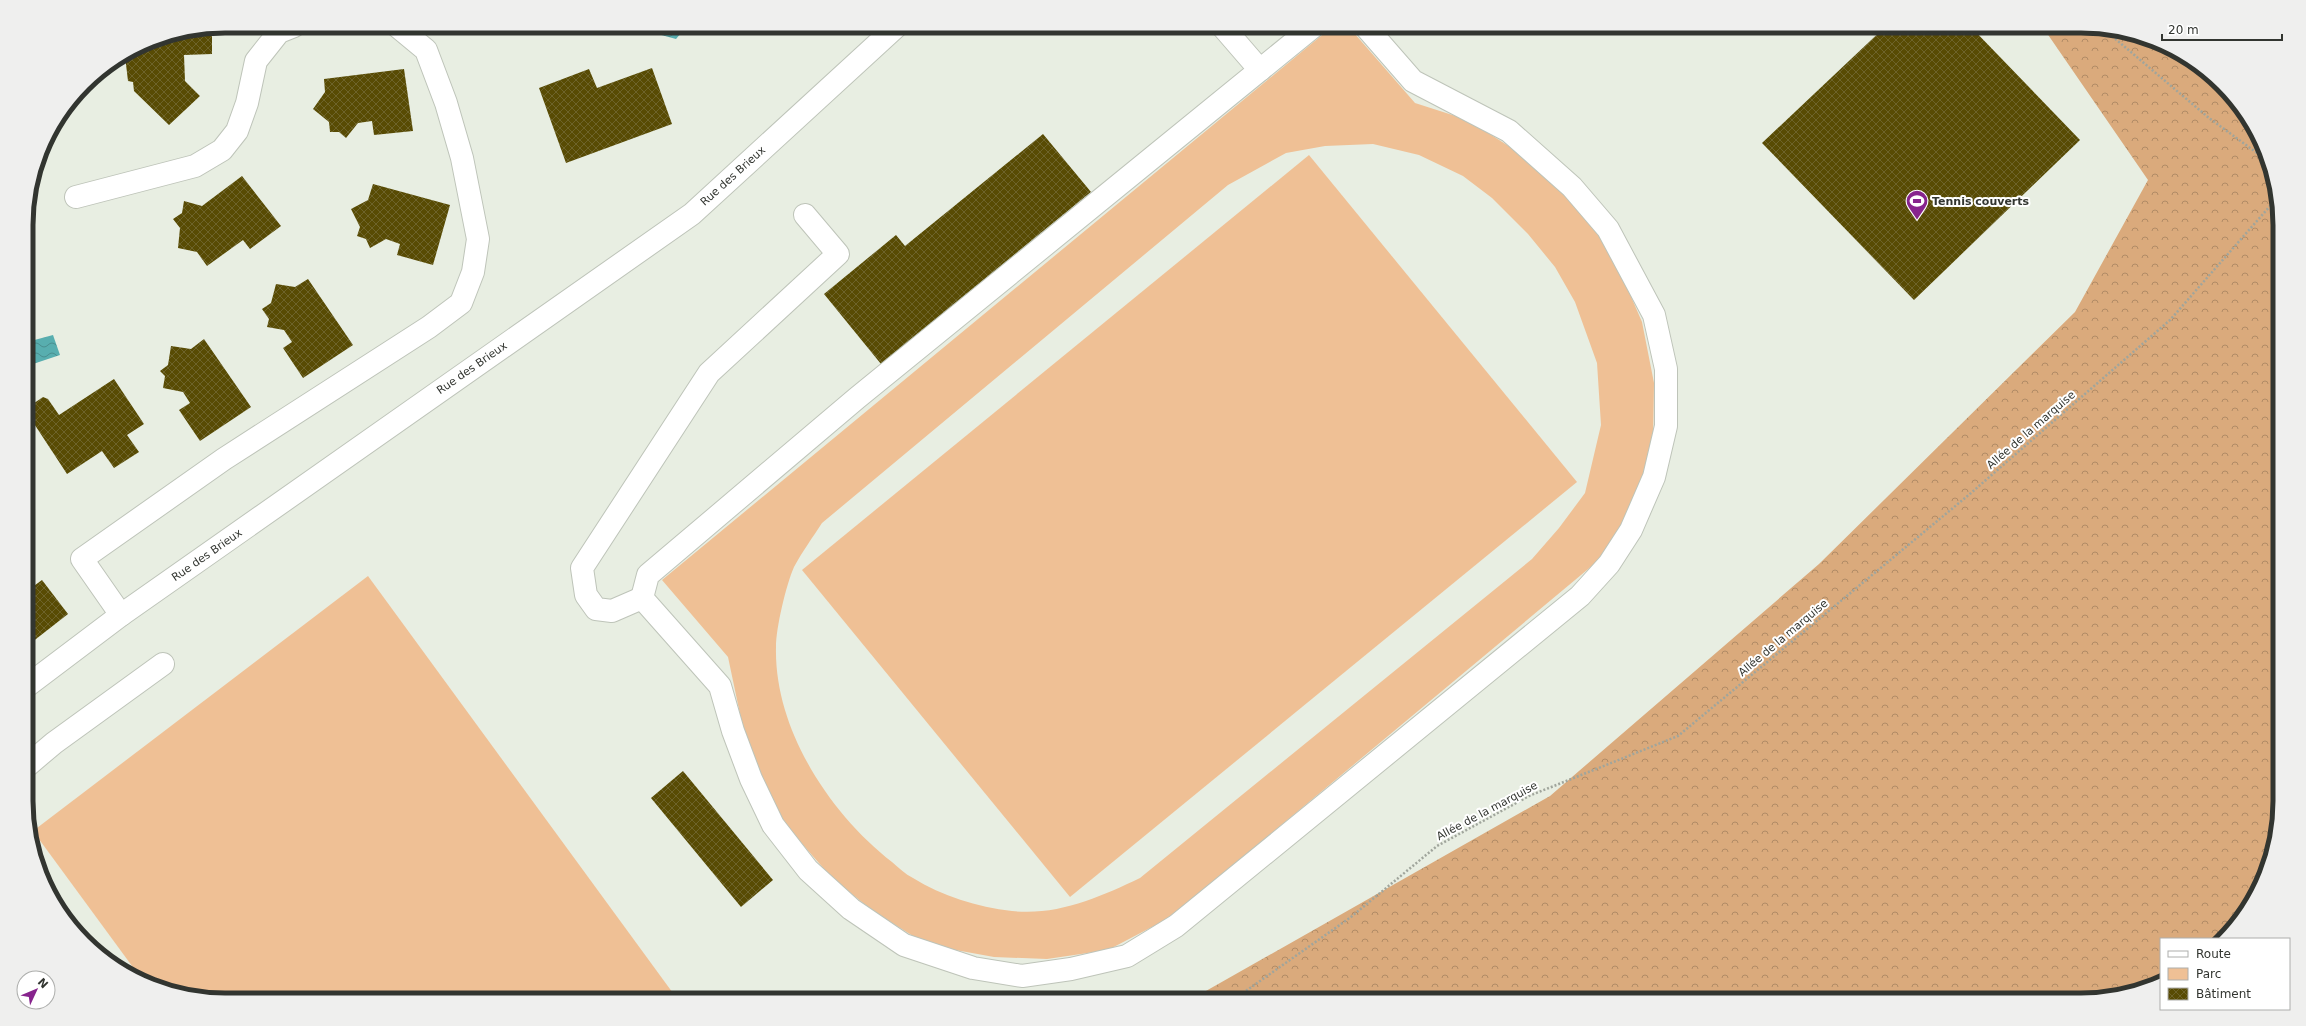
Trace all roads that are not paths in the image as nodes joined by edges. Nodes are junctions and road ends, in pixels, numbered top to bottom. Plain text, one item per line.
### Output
1 (278, 33) edge
2 (405, 33) edge
3 (889, 33) edge
4 (1228, 33) edge
5 (1305, 33) edge
6 (1371, 33) edge
7 (1260, 70) junction
8 (76, 197) dead end
9 (806, 214) dead end
10 (642, 598) junction
11 (121, 615) junction
12 (163, 664) dead end
13 (33, 681) edge
14 (33, 761) edge

1 - 8 street
2 - 11 street
3 - 11 street, Rue des Brieux
4 - 7 street
5 - 7 street
6 - 10 street
7 - 10 street
9 - 10 street
11 - 13 street, Rue des Brieux
12 - 14 street

